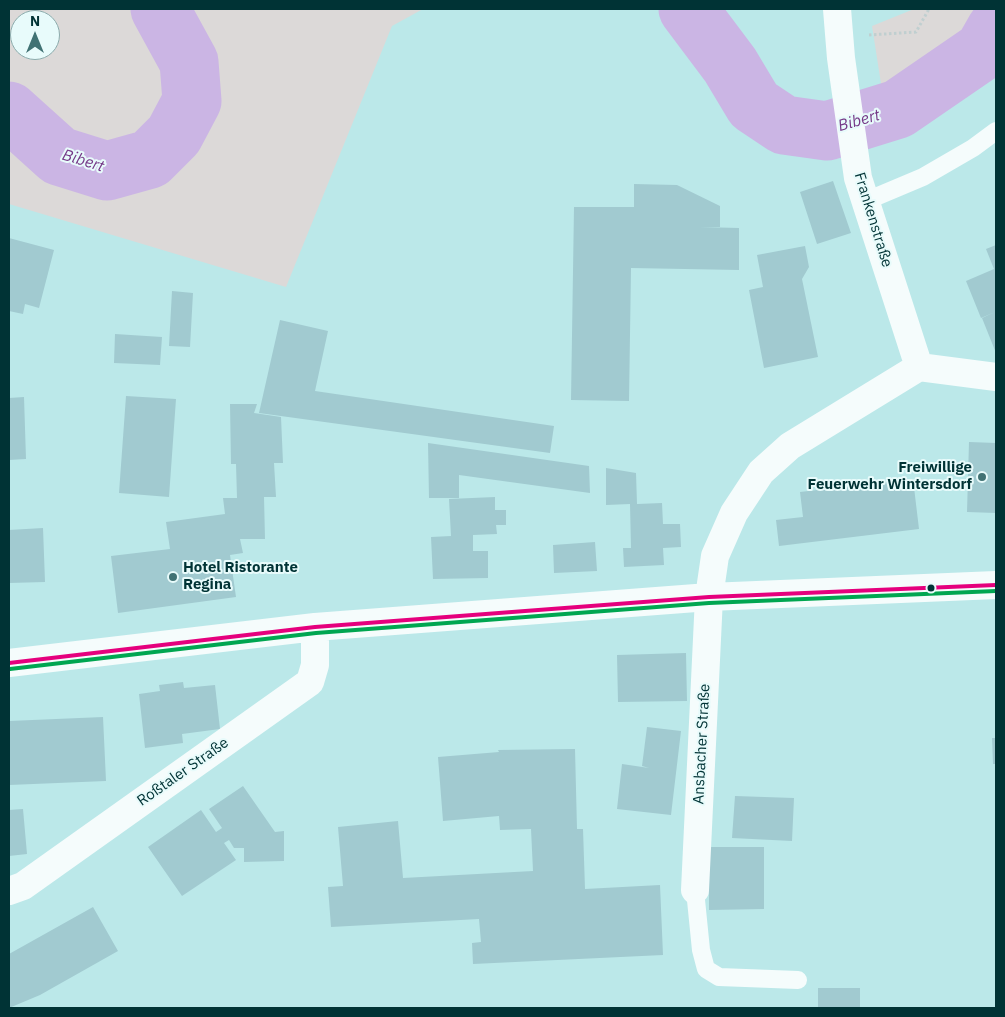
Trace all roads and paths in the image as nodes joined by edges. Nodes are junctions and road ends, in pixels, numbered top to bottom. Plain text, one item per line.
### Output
1 (837, 9) edge
2 (929, 9) edge
3 (840, 47) junction
4 (996, 131) edge
5 (862, 190) junction
6 (919, 367) junction
7 (996, 377) edge
8 (996, 586) edge
9 (709, 597) junction
10 (315, 627) junction
11 (9, 663) edge
12 (695, 890) joint
13 (9, 892) edge
14 (798, 980) dead end

1 - 3 street, Frankenstraße
2 - 3 path
3 - 5 street, Frankenstraße
4 - 5 lane
5 - 6 street, Frankenstraße
6 - 7 street
6 - 9 street
8 - 9 street
9 - 10 street
9 - 12 street, Ansbacher Straße
10 - 11 street
10 - 13 street, Roßtaler Straße
12 - 14 lane

